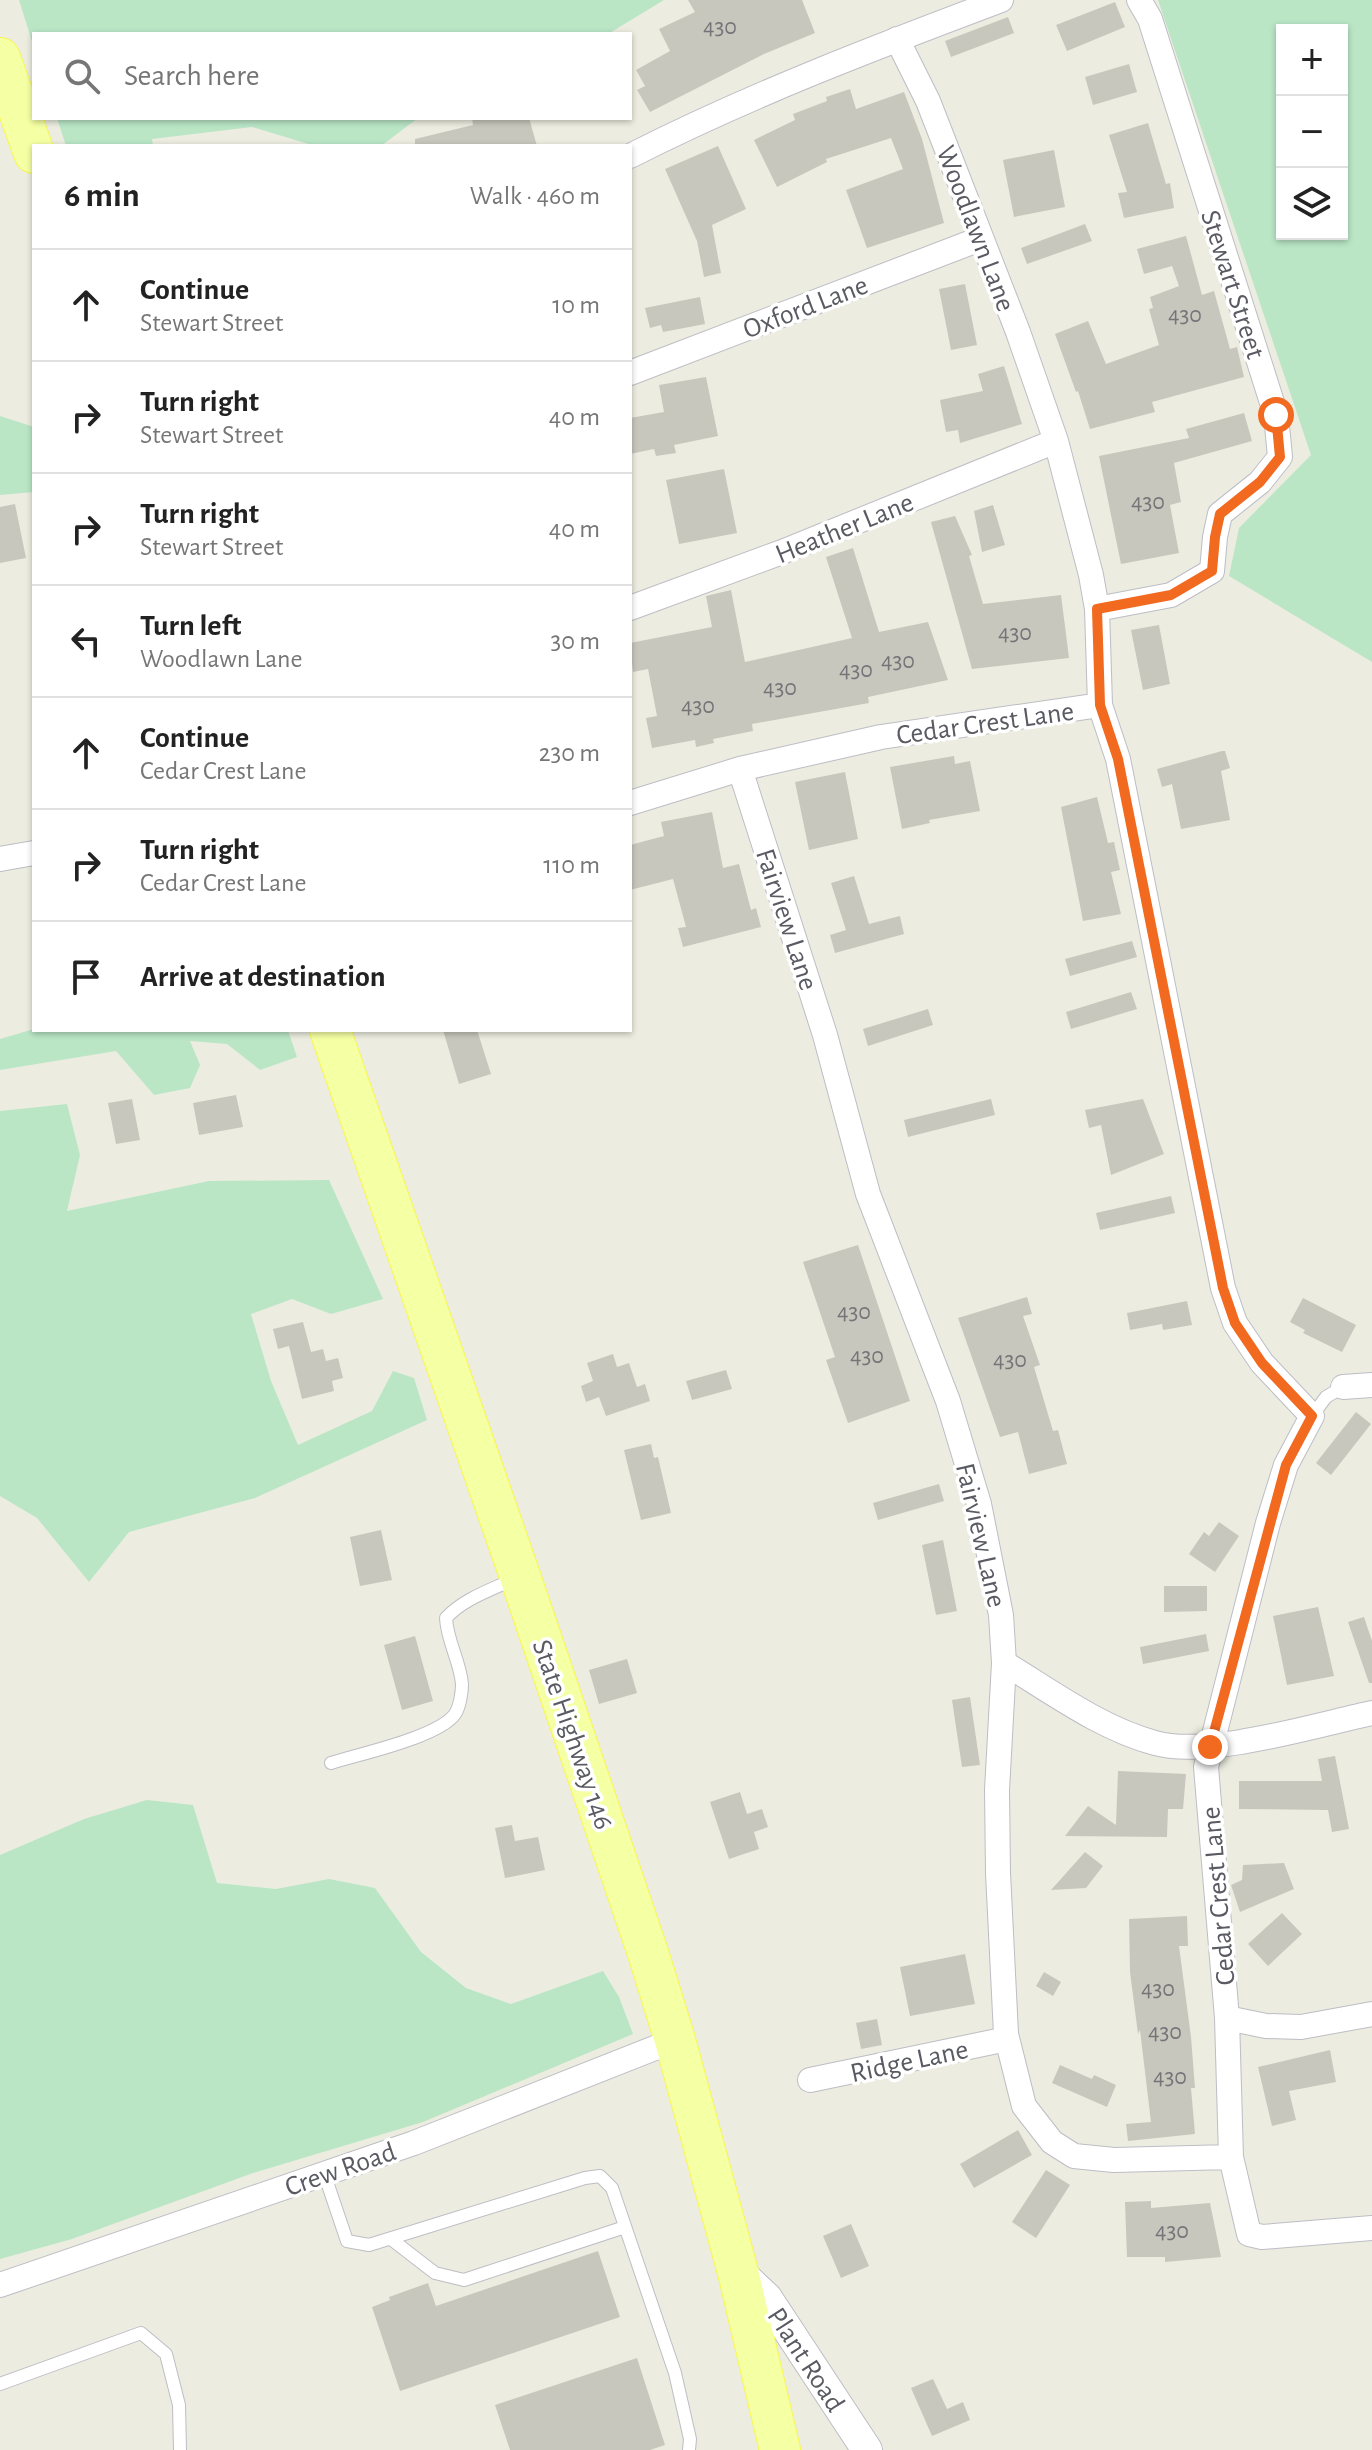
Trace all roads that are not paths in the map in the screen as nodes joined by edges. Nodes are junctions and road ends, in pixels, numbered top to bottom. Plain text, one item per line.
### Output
1 (1001, 0) edge
2 (1139, 0) edge
3 (897, 39) junction
4 (0, 58) edge
5 (32, 147) edge
6 (632, 155) edge
7 (980, 239) junction
8 (632, 372) edge
9 (1056, 441) junction
10 (632, 607) edge
11 (1097, 609) junction
12 (1100, 705) junction
13 (740, 769) junction
14 (632, 802) edge
15 (32, 853) edge
16 (0, 859) edge
17 (331, 1032) edge
18 (1372, 1385) edge
19 (1343, 1387) joint
20 (1312, 1416) junction
21 (520, 1576) junction
22 (1004, 1663) junction
23 (1372, 1713) edge
24 (1210, 1747) junction
25 (331, 1763) dead end
26 (1372, 2014) edge
27 (1227, 2018) junction
28 (1007, 2039) junction
29 (675, 2040) junction
30 (810, 2080) dead end
31 (1231, 2157) junction
32 (324, 2173) junction
33 (625, 2227) junction
34 (1372, 2228) edge
35 (391, 2239) junction
36 (739, 2276) junction
37 (0, 2285) edge
38 (0, 2384) edge
39 (180, 2450) edge
40 (689, 2450) edge
41 (780, 2450) edge
42 (867, 2450) edge

1 - 3 street
2 - 11 street, Stewart Street
3 - 6 street
3 - 7 street, Woodlawn Lane
4 - 5 main road
7 - 8 street, Oxford Lane
7 - 9 street, Woodlawn Lane
9 - 10 street, Heather Lane
9 - 11 street, Woodlawn Lane
11 - 12 street, Woodlawn Lane
12 - 13 street, Cedar Crest Lane
12 - 20 street, Cedar Crest Lane
13 - 14 street, Cedar Crest Lane
13 - 22 street, Fairview Lane
15 - 16 street
17 - 21 main road, State Highway 146
18 - 19 street
19 - 20 lane
20 - 24 street, Cedar Crest Lane
21 - 25 lane
21 - 29 main road, State Highway 146
22 - 24 street
22 - 28 street, Fairview Lane
23 - 24 street
24 - 27 street, Cedar Crest Lane
26 - 27 street
27 - 31 street, Cedar Crest Lane
28 - 30 street, Ridge Lane
28 - 31 street, Fairview Lane
29 - 32 street, Crew Road
29 - 36 main road, State Highway 146
31 - 34 street, Cedar Crest Lane
32 - 35 lane
32 - 37 street, Crew Road
33 - 35 lane
33 - 35 lane
33 - 40 lane
36 - 41 main road, State Highway 146
36 - 42 street, Plant Road
38 - 39 lane

